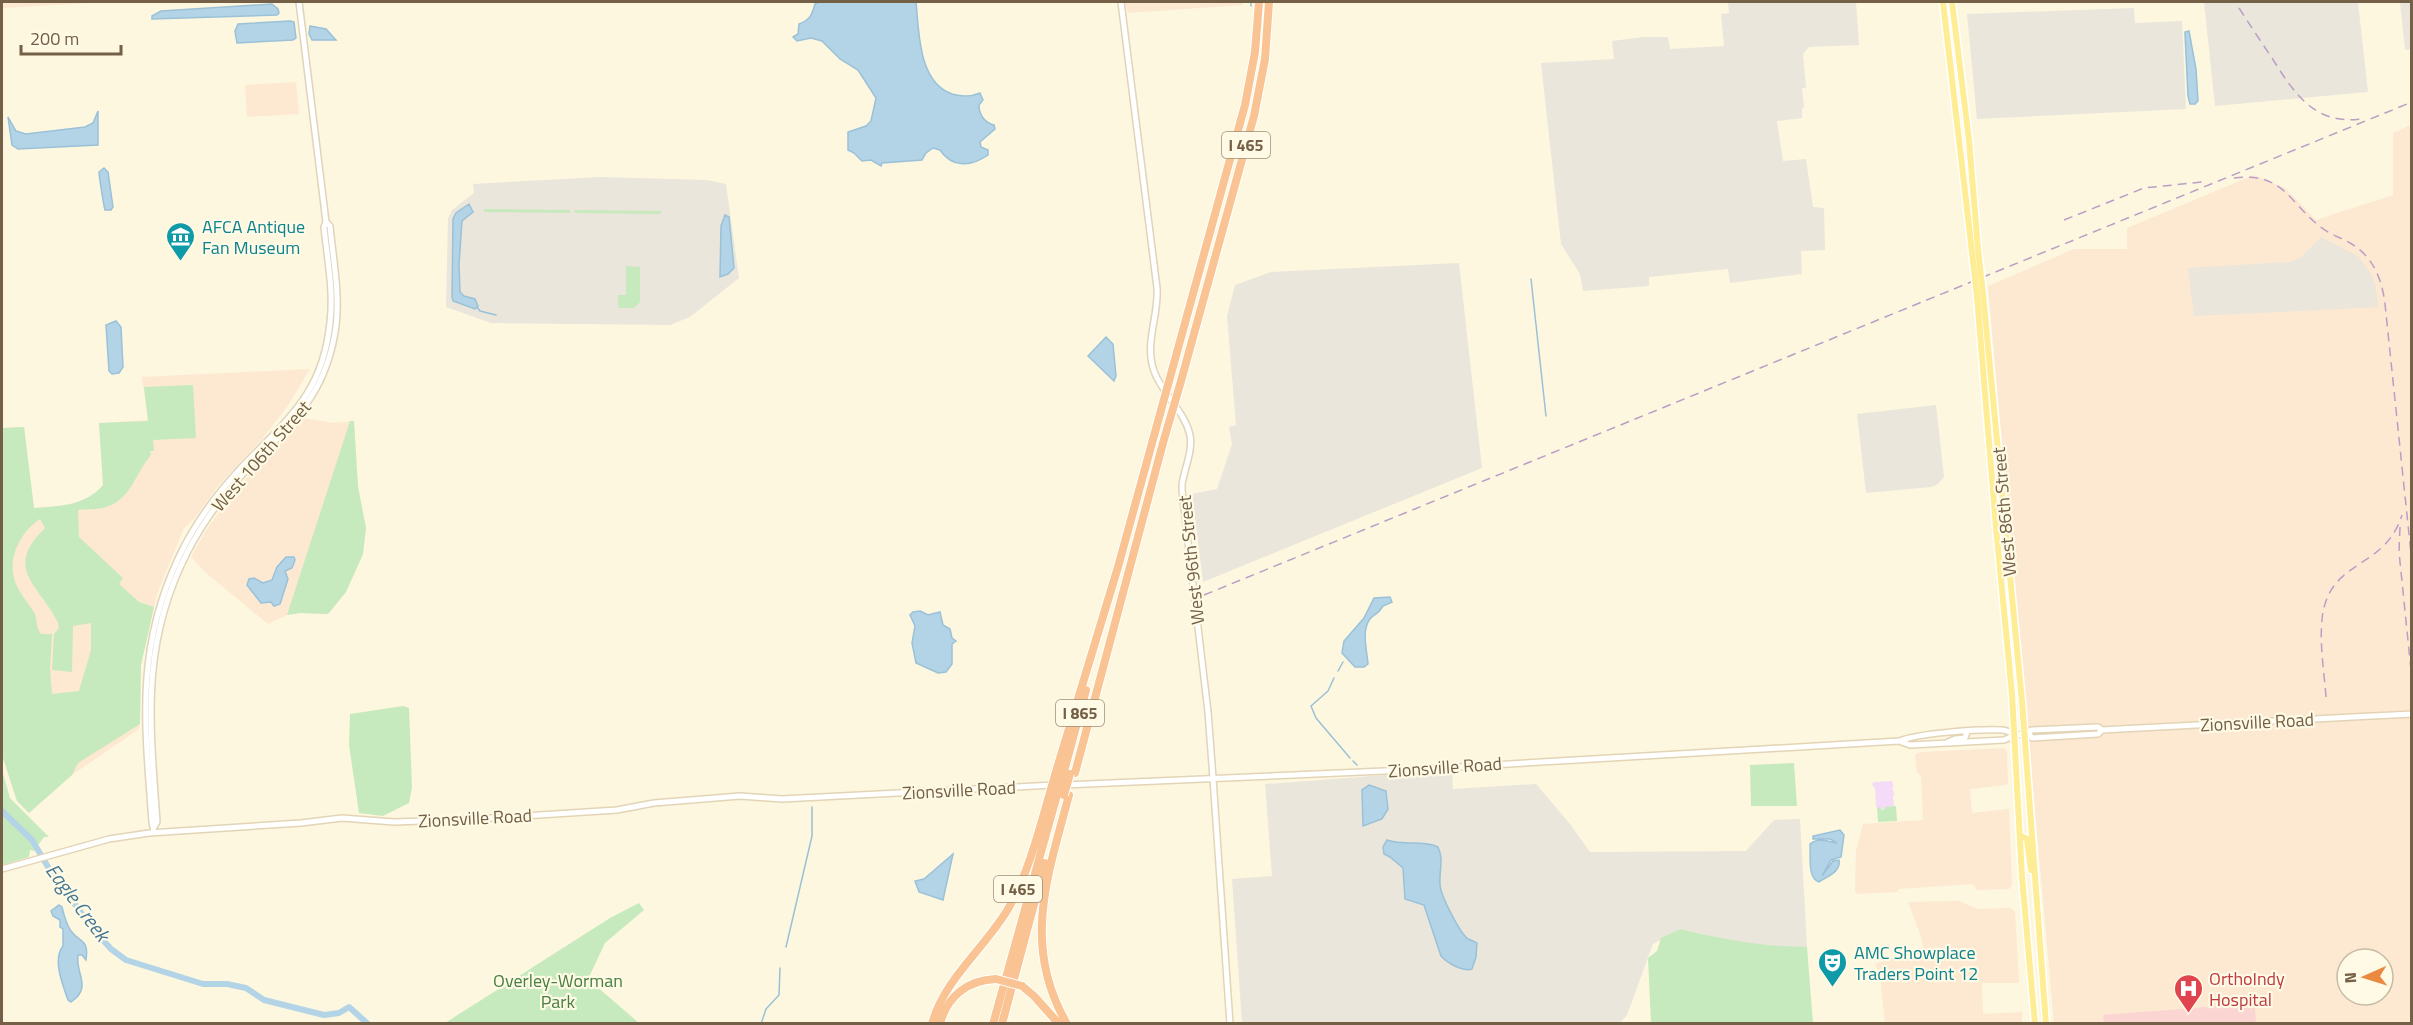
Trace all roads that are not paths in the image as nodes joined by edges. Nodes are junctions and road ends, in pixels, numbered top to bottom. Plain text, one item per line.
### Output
1 (299, 2) edge
2 (1121, 2) edge
3 (1258, 2) edge
4 (1269, 2) edge
5 (1943, 2) edge
6 (1952, 2) edge
7 (1957, 112) junction
8 (1969, 140) junction
9 (1975, 250) junction
10 (1980, 295) junction
11 (1118, 567) joint
12 (2412, 714) edge
13 (1967, 732) junction
14 (2027, 734) junction
15 (2015, 735) junction
16 (1899, 741) junction
17 (1946, 743) junction
18 (1066, 774) junction
19 (1213, 778) junction
20 (1060, 795) junction
21 (154, 829) junction
22 (2021, 836) junction
23 (2, 869) edge
24 (2035, 882) junction
25 (932, 1023) edge
26 (940, 1023) edge
27 (993, 1023) edge
28 (1002, 1023) edge
29 (1059, 1023) edge
30 (1067, 1023) edge
31 (1230, 1023) edge
32 (2035, 1023) edge
33 (2046, 1023) edge

1 - 21 main road, West 106th Street
2 - 19 main road, West 96th Street
3 - 11 highway, I 465, bridge
4 - 18 highway, I 465, bridge
5 - 7 main road, West 86th Street
6 - 8 main road, West 86th Street
7 - 8 main road
7 - 9 main road, West 86th Street
8 - 9 main road, West 86th Street
9 - 10 main road, West 86th Street, bridge
10 - 14 main road, West 86th Street
10 - 15 main road, West 86th Street
11 - 18 highway, I 865
12 - 14 main road, Zionsville Road
13 - 15 main road, Zionsville Road
13 - 16 main road, Zionsville Road
13 - 17 main road
14 - 15 main road, Zionsville Road
14 - 24 main road, West 86th Street
15 - 17 main road, Zionsville Road
15 - 22 main road, West 86th Street
16 - 17 main road, Zionsville Road
16 - 19 main road, Zionsville Road
18 - 20 highway, I 865, bridge
18 - 20 highway, I 465
19 - 21 main road, Zionsville Road
19 - 31 main road, West 96th Street
20 - 25 highway, I 465
20 - 27 highway, I 865
20 - 28 highway, I 865
20 - 30 highway, I 465
21 - 23 main road, Zionsville Road
22 - 24 main road
22 - 32 main road, West 86th Street
24 - 33 main road, West 86th Street
26 - 29 highway, bridge

